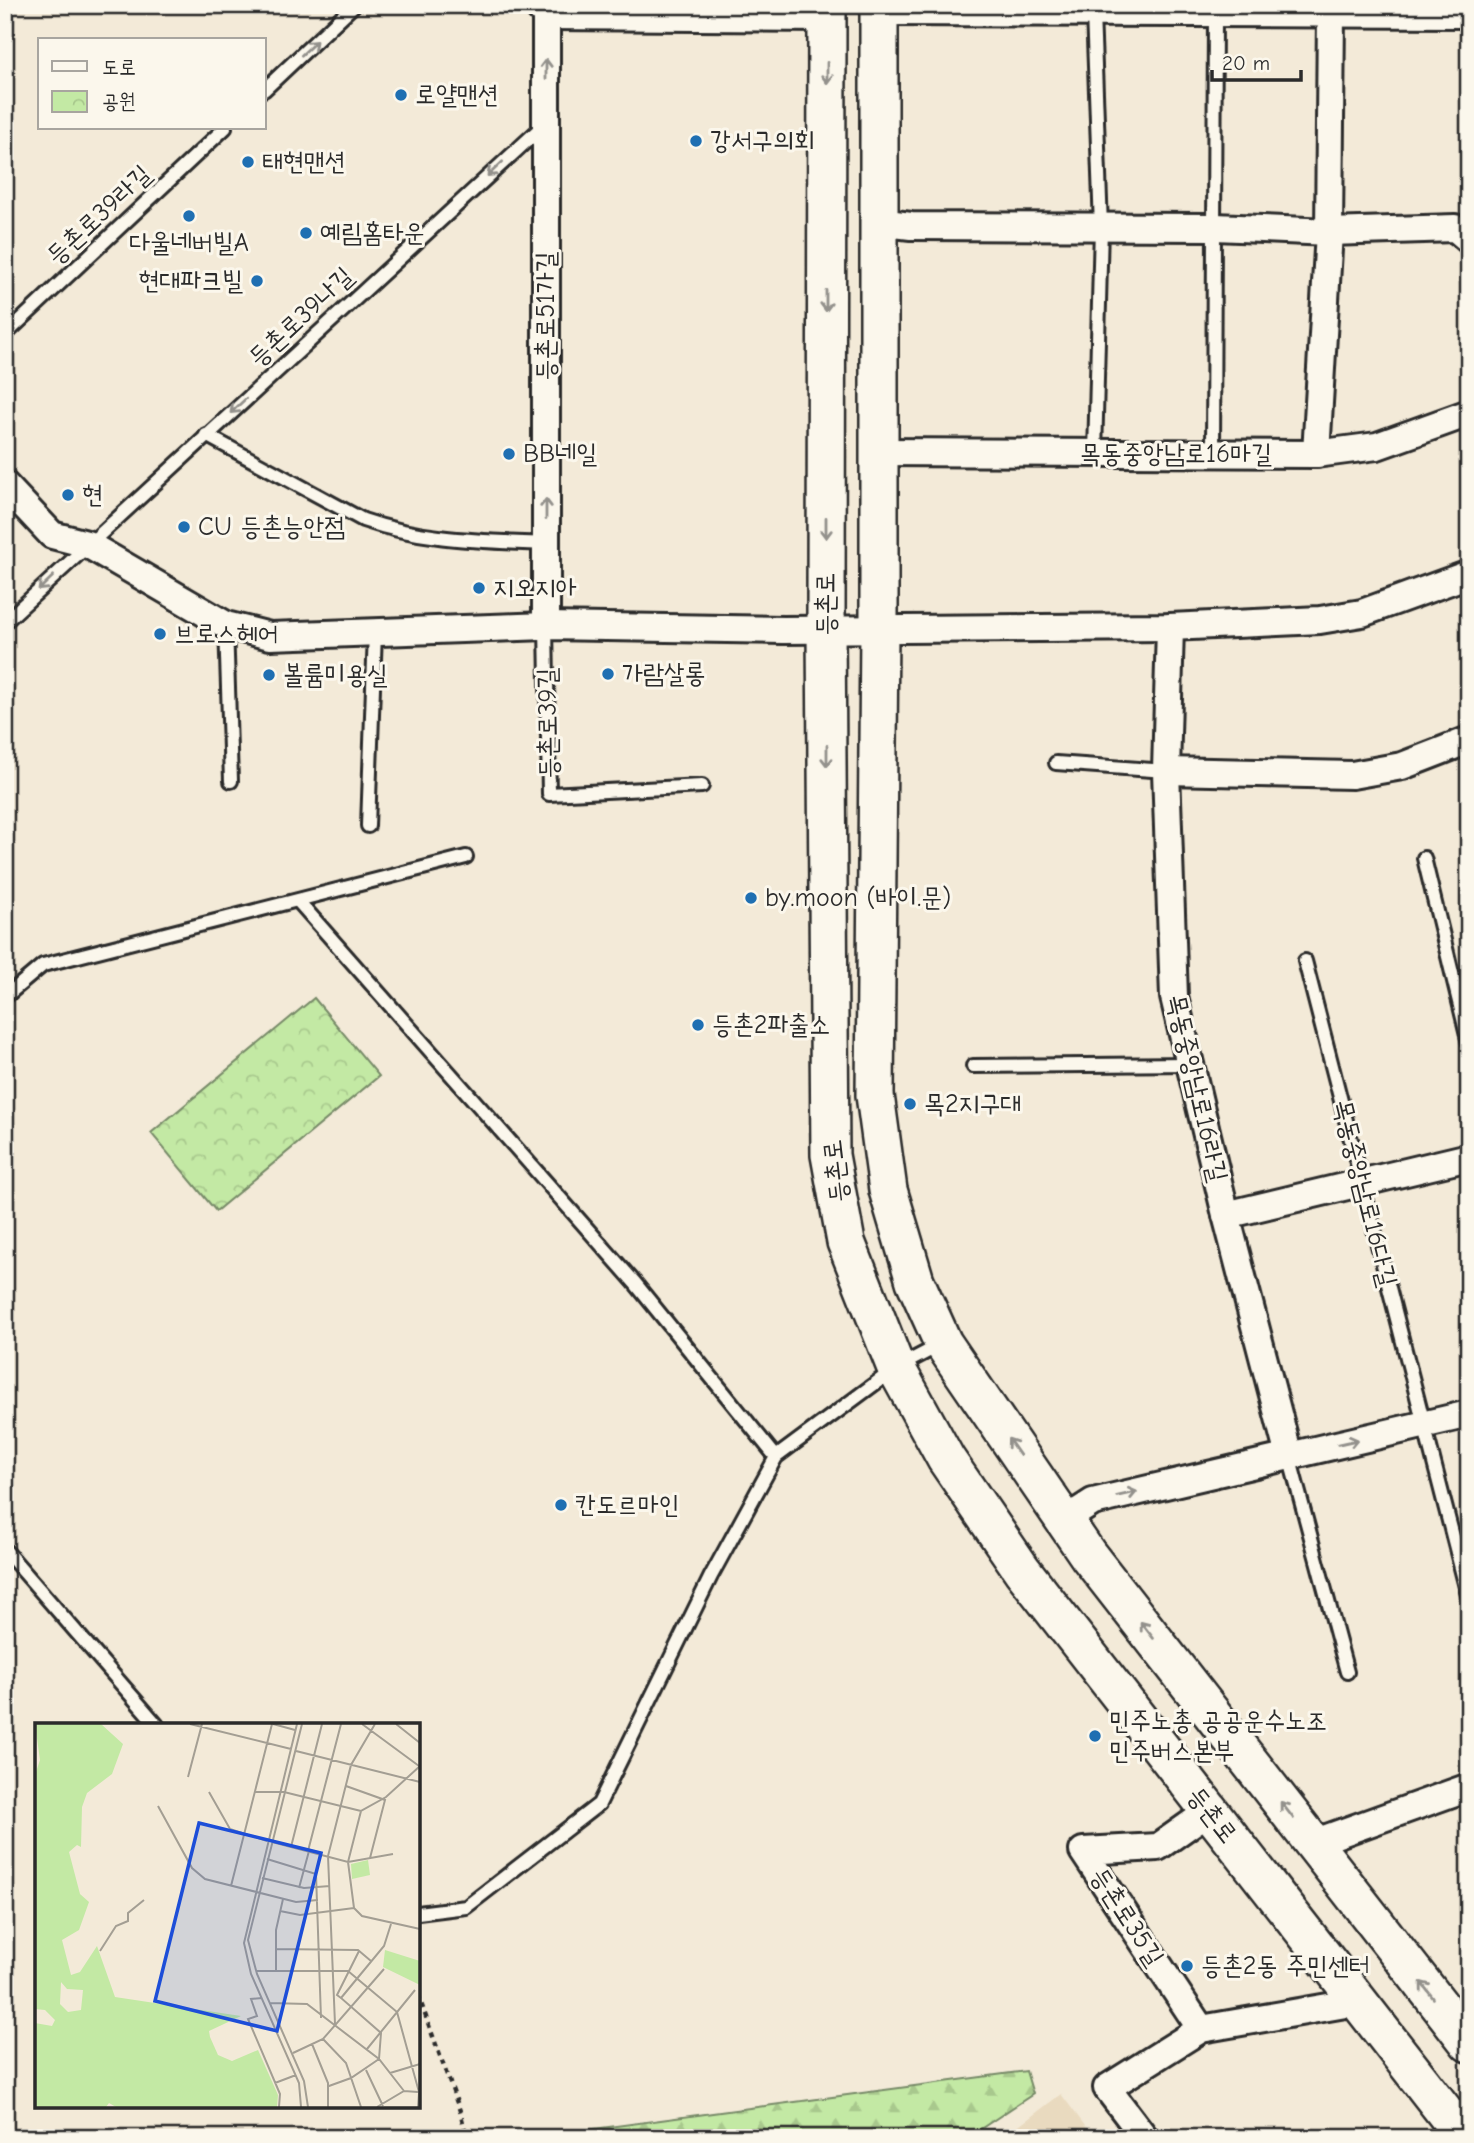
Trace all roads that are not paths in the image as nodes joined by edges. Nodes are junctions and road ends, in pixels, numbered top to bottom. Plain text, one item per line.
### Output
1 (354, 5) edge
2 (543, 9) edge
3 (879, 9) edge
4 (827, 11) edge
5 (1106, 11) edge
6 (1324, 11) edge
7 (1215, 14) junction
8 (1469, 14) edge
9 (266, 88) edge
10 (546, 123) junction
11 (223, 130) edge
12 (878, 222) junction
13 (1101, 227) junction
14 (1214, 227) junction
15 (1329, 232) junction
16 (1469, 240) edge
17 (5, 335) edge
18 (1469, 413) edge
19 (206, 435) junction
20 (877, 452) junction
21 (1095, 454) junction
22 (1213, 454) junction
23 (1316, 454) junction
24 (5, 485) edge
25 (87, 544) junction
26 (546, 544) junction
27 (1469, 574) edge
28 (5, 622) edge
29 (226, 625) junction
30 (546, 626) junction
31 (1170, 627) junction
32 (879, 629) junction
33 (826, 630) junction
34 (375, 632) junction
35 (1469, 740) edge
36 (1056, 763) dead end
37 (1166, 771) junction
38 (231, 781) dead end
39 (702, 786) dead end
40 (368, 826) dead end
41 (466, 857) dead end
42 (1424, 858) dead end
43 (298, 901) junction
44 (1305, 961) dead end
45 (5, 997) edge
46 (1469, 1043) edge
47 (1190, 1064) junction
48 (973, 1066) dead end
49 (1469, 1157) edge
50 (1362, 1183) junction
51 (1226, 1215) junction
52 (943, 1343) junction
53 (896, 1368) junction
54 (1469, 1414) edge
55 (1425, 1424) junction
56 (1289, 1456) junction
57 (776, 1457) junction
58 (1065, 1520) junction
59 (5, 1550) edge
60 (1469, 1599) edge
61 (1347, 1672) dead end
62 (155, 1723) edge
63 (1469, 1787) edge
64 (1209, 1811) junction
65 (1313, 1843) junction
66 (420, 1913) edge
67 (1357, 2002) junction
68 (1201, 2029) junction
69 (1469, 2043) edge
70 (1145, 2138) edge
71 (1465, 2138) edge

9 -> 1 lane
2 - 4 street
10 -> 2 street, 등촌로51가길
3 - 5 street
3 - 12 main road, 등촌로
4 -> 33 main road, 등촌로
5 - 7 street
5 - 13 lane
6 - 7 street
6 - 8 street
6 - 15 street
7 - 14 lane
10 -> 19 lane, 등촌로39나길
26 -> 10 street, 등촌로51가길
11 - 17 lane, 등촌로39라길
12 - 13 street
12 - 20 main road, 등촌로
13 - 14 street
13 - 21 lane
14 - 15 street
14 - 22 lane
15 - 16 street
15 - 23 street
18 - 23 street, 목동중앙남로16마길
19 - 25 lane, 등촌로39나길
19 - 26 lane
20 - 21 street, 목동중앙남로16마길
20 - 32 main road, 등촌로
21 - 22 street, 목동중앙남로16마길
22 - 23 street, 목동중앙남로16마길
24 - 25 street
25 -> 28 lane, 등촌로39나길
25 - 29 street
26 - 30 street, 등촌로51가길
27 - 31 street
29 - 34 street
29 - 38 lane
30 - 33 street
30 - 34 street
30 - 39 lane, 등촌로39길
31 - 32 street
31 - 37 street, 목동중앙남로16라길
32 - 33 street
32 - 52 main road, 등촌로
33 -> 53 main road, 등촌로
34 - 40 lane
35 - 37 street
36 - 37 lane
37 - 47 street, 목동중앙남로16라길
41 - 43 lane
42 - 46 lane
43 - 45 lane
43 - 57 lane
44 - 50 lane, 목동중앙남로16다길
47 - 48 lane
47 - 51 street, 목동중앙남로16라길
49 - 50 street
50 - 51 street
50 - 55 lane, 목동중앙남로16다길
51 - 56 street, 목동중앙남로16라길
52 - 53 lane
58 -> 52 main road, 등촌로
53 - 57 lane
53 - 64 main road, 등촌로
54 - 55 street
56 -> 55 street
55 - 60 lane, 목동중앙남로16다길
58 -> 56 street
56 - 61 lane
57 - 66 lane
65 -> 58 main road, 등촌로
59 - 62 lane
63 - 65 street
64 - 67 main road, 등촌로
64 - 68 street, 등촌로35길
69 -> 65 main road, 등촌로
67 - 68 street
67 - 71 main road, 등촌로
68 - 70 street

